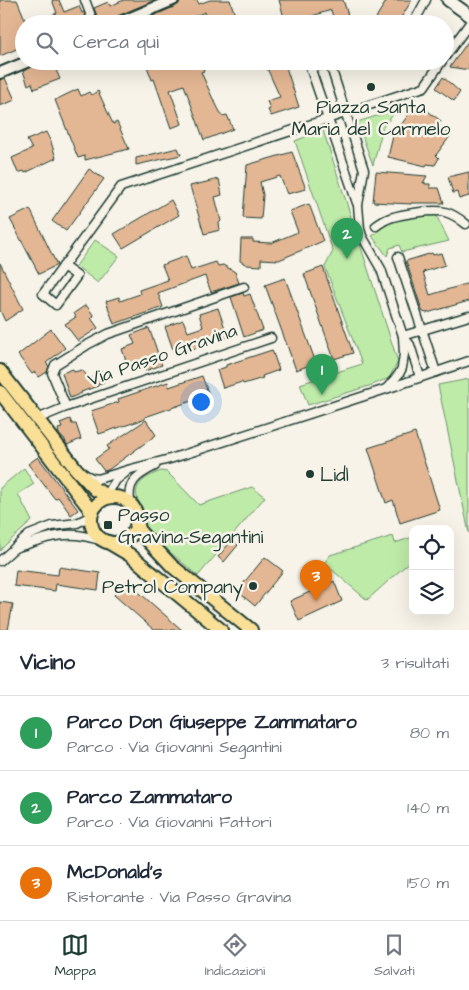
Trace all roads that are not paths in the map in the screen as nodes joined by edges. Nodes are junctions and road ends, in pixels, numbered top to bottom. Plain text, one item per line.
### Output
1 (85, 0) edge
2 (173, 0) edge
3 (426, 0) edge
4 (448, 0) edge
5 (91, 15) edge
6 (137, 15) edge
7 (418, 15) edge
8 (469, 15) edge
9 (469, 24) edge
10 (454, 45) edge
11 (15, 67) edge
12 (311, 70) edge
13 (334, 70) edge
14 (436, 70) edge
15 (0, 74) edge
16 (346, 113) junction
17 (328, 119) junction
18 (358, 205) junction
19 (468, 225) edge
20 (376, 226) dead end
21 (398, 257) dead end
22 (63, 266) junction
23 (244, 287) dead end
24 (469, 316) edge
25 (423, 330) junction
26 (403, 336) junction
27 (271, 338) dead end
28 (469, 361) edge
29 (0, 372) edge
30 (436, 372) junction
31 (420, 377) junction
32 (386, 389) junction
33 (0, 392) edge
34 (66, 407) junction
35 (37, 419) junction
36 (170, 459) junction
37 (131, 469) junction
38 (76, 470) junction
39 (108, 497) junction
40 (132, 505) junction
41 (91, 515) junction
42 (137, 522) junction
43 (106, 542) junction
44 (13, 549) junction
45 (0, 561) edge
46 (221, 630) edge
47 (251, 630) edge

1 - 5 street
2 - 6 street
3 - 7 street
4 - 8 main road
9 - 10 street
11 - 15 street
12 - 17 street
13 - 16 street
14 - 16 street
16 - 17 street
16 - 18 street
17 - 18 street
17 - 22 street
18 - 26 street
19 - 20 street
21 - 25 street
22 - 22 street
23 - 34 street, Via Passo Gravina
24 - 25 street
25 - 26 street
25 - 30 street
26 - 31 street
26 - 32 street
27 - 34 street, Via Passo Gravina
28 - 30 street
29 - 35 main road
30 - 31 street
31 - 32 street
32 - 36 street
33 - 41 main road
34 - 35 street, Via Passo Gravina
35 - 38 main road
36 - 37 street
36 - 40 street
37 - 38 street
37 - 39 street
38 - 39 main road
39 - 40 main road
39 - 41 main road
40 - 42 main road
41 - 43 main road
41 - 44 street
42 - 43 main road
42 - 47 main road
43 - 44 street
43 - 46 main road
44 - 45 street

